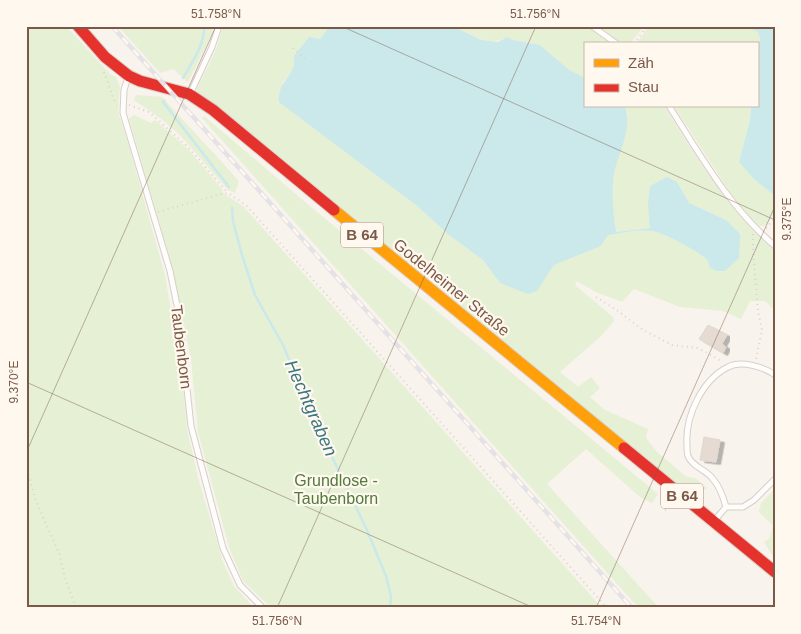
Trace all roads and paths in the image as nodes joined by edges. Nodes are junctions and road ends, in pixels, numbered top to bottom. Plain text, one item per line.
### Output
1 (78, 26) edge
2 (219, 26) edge
3 (592, 26) edge
4 (647, 26) edge
5 (614, 42) edge
6 (635, 42) edge
7 (293, 48) dead end
8 (306, 60) dead end
9 (104, 72) dead end
10 (129, 76) junction
11 (190, 94) junction
12 (137, 107) dead end
13 (670, 108) edge
14 (123, 113) junction
15 (228, 194) junction
16 (152, 213) junction
17 (775, 218) edge
18 (754, 227) junction
19 (761, 234) junction
20 (775, 246) edge
21 (596, 297) dead end
22 (755, 365) junction
23 (729, 366) junction
24 (775, 375) edge
25 (26, 465) edge
26 (775, 479) edge
27 (726, 506) junction
28 (713, 522) junction
29 (775, 572) edge
30 (76, 608) edge
31 (264, 608) edge
32 (607, 608) edge

1 - 10 main road, Godelheimer Straße / B 64
2 - 11 lane
3 - 5 lane
4 - 6 path
7 - 8 path
9 - 14 path
10 - 11 main road, Godelheimer Straße / B 64
10 - 14 lane, Taubenborn
11 - 28 main road, Godelheimer Straße / B 64
12 - 15 path
13 - 18 lane
14 - 16 lane, Taubenborn
15 - 16 path
15 - 32 path
16 - 31 lane, Taubenborn
17 - 19 path
18 - 19 lane
18 - 22 path
19 - 20 lane
21 - 23 path
22 - 23 lane
22 - 24 lane
23 - 27 lane
25 - 30 path
26 - 27 lane
27 - 28 lane
28 - 29 main road, Godelheimer Straße / B 64

